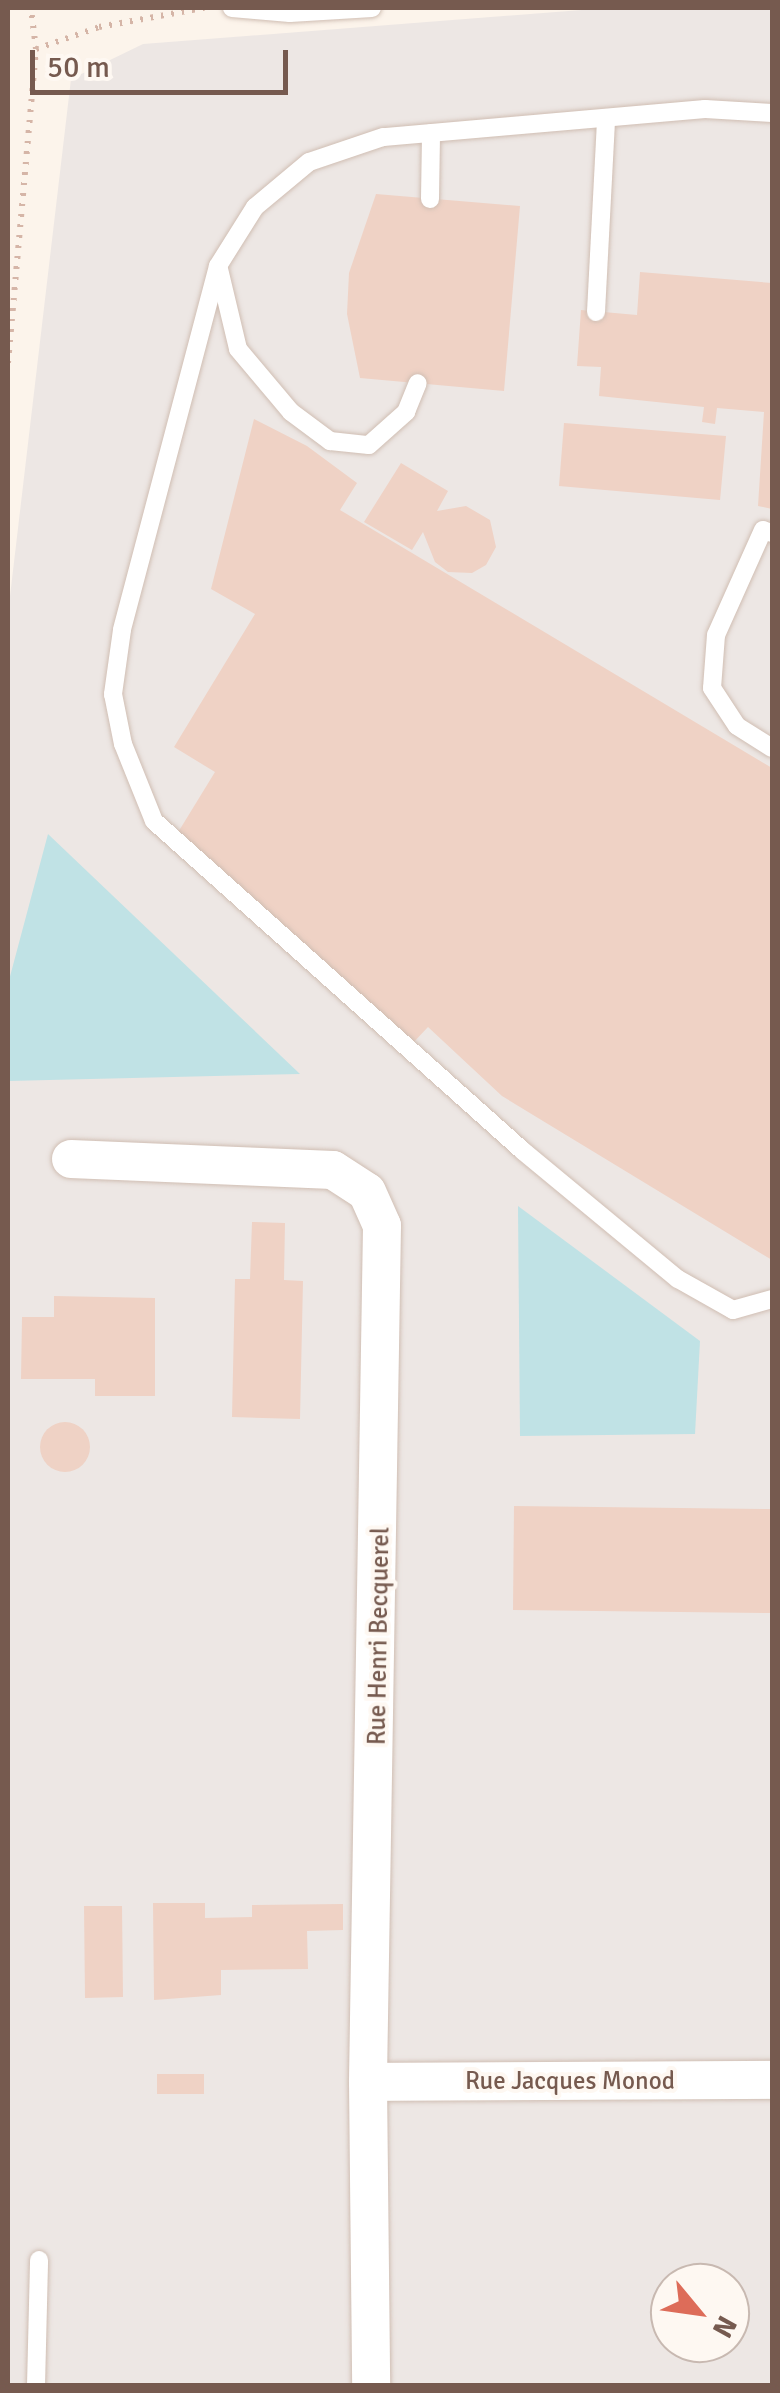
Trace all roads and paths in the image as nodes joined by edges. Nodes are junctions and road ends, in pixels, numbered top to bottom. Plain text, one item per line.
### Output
1 (31, 8) edge
2 (204, 8) edge
3 (232, 8) edge
4 (372, 8) edge
5 (36, 49) junction
6 (772, 113) edge
7 (606, 118) junction
8 (431, 133) junction
9 (430, 199) dead end
10 (218, 266) junction
11 (596, 312) dead end
12 (8, 363) edge
13 (418, 383) dead end
14 (772, 533) edge
15 (772, 748) edge
16 (71, 1159) dead end
17 (772, 1298) edge
18 (772, 2080) edge
19 (368, 2082) junction
20 (39, 2260) dead end
21 (36, 2386) edge
22 (371, 2386) edge

1 - 5 path
2 - 5 path
3 - 4 lane
5 - 12 path
6 - 7 lane
7 - 8 lane
7 - 11 lane
8 - 9 lane
8 - 10 lane
10 - 13 lane
10 - 17 lane
14 - 15 lane
16 - 19 street, Rue Henri Becquerel
18 - 19 street, Rue Jacques Monod
19 - 22 street, Rue Henri Becquerel
20 - 21 lane

